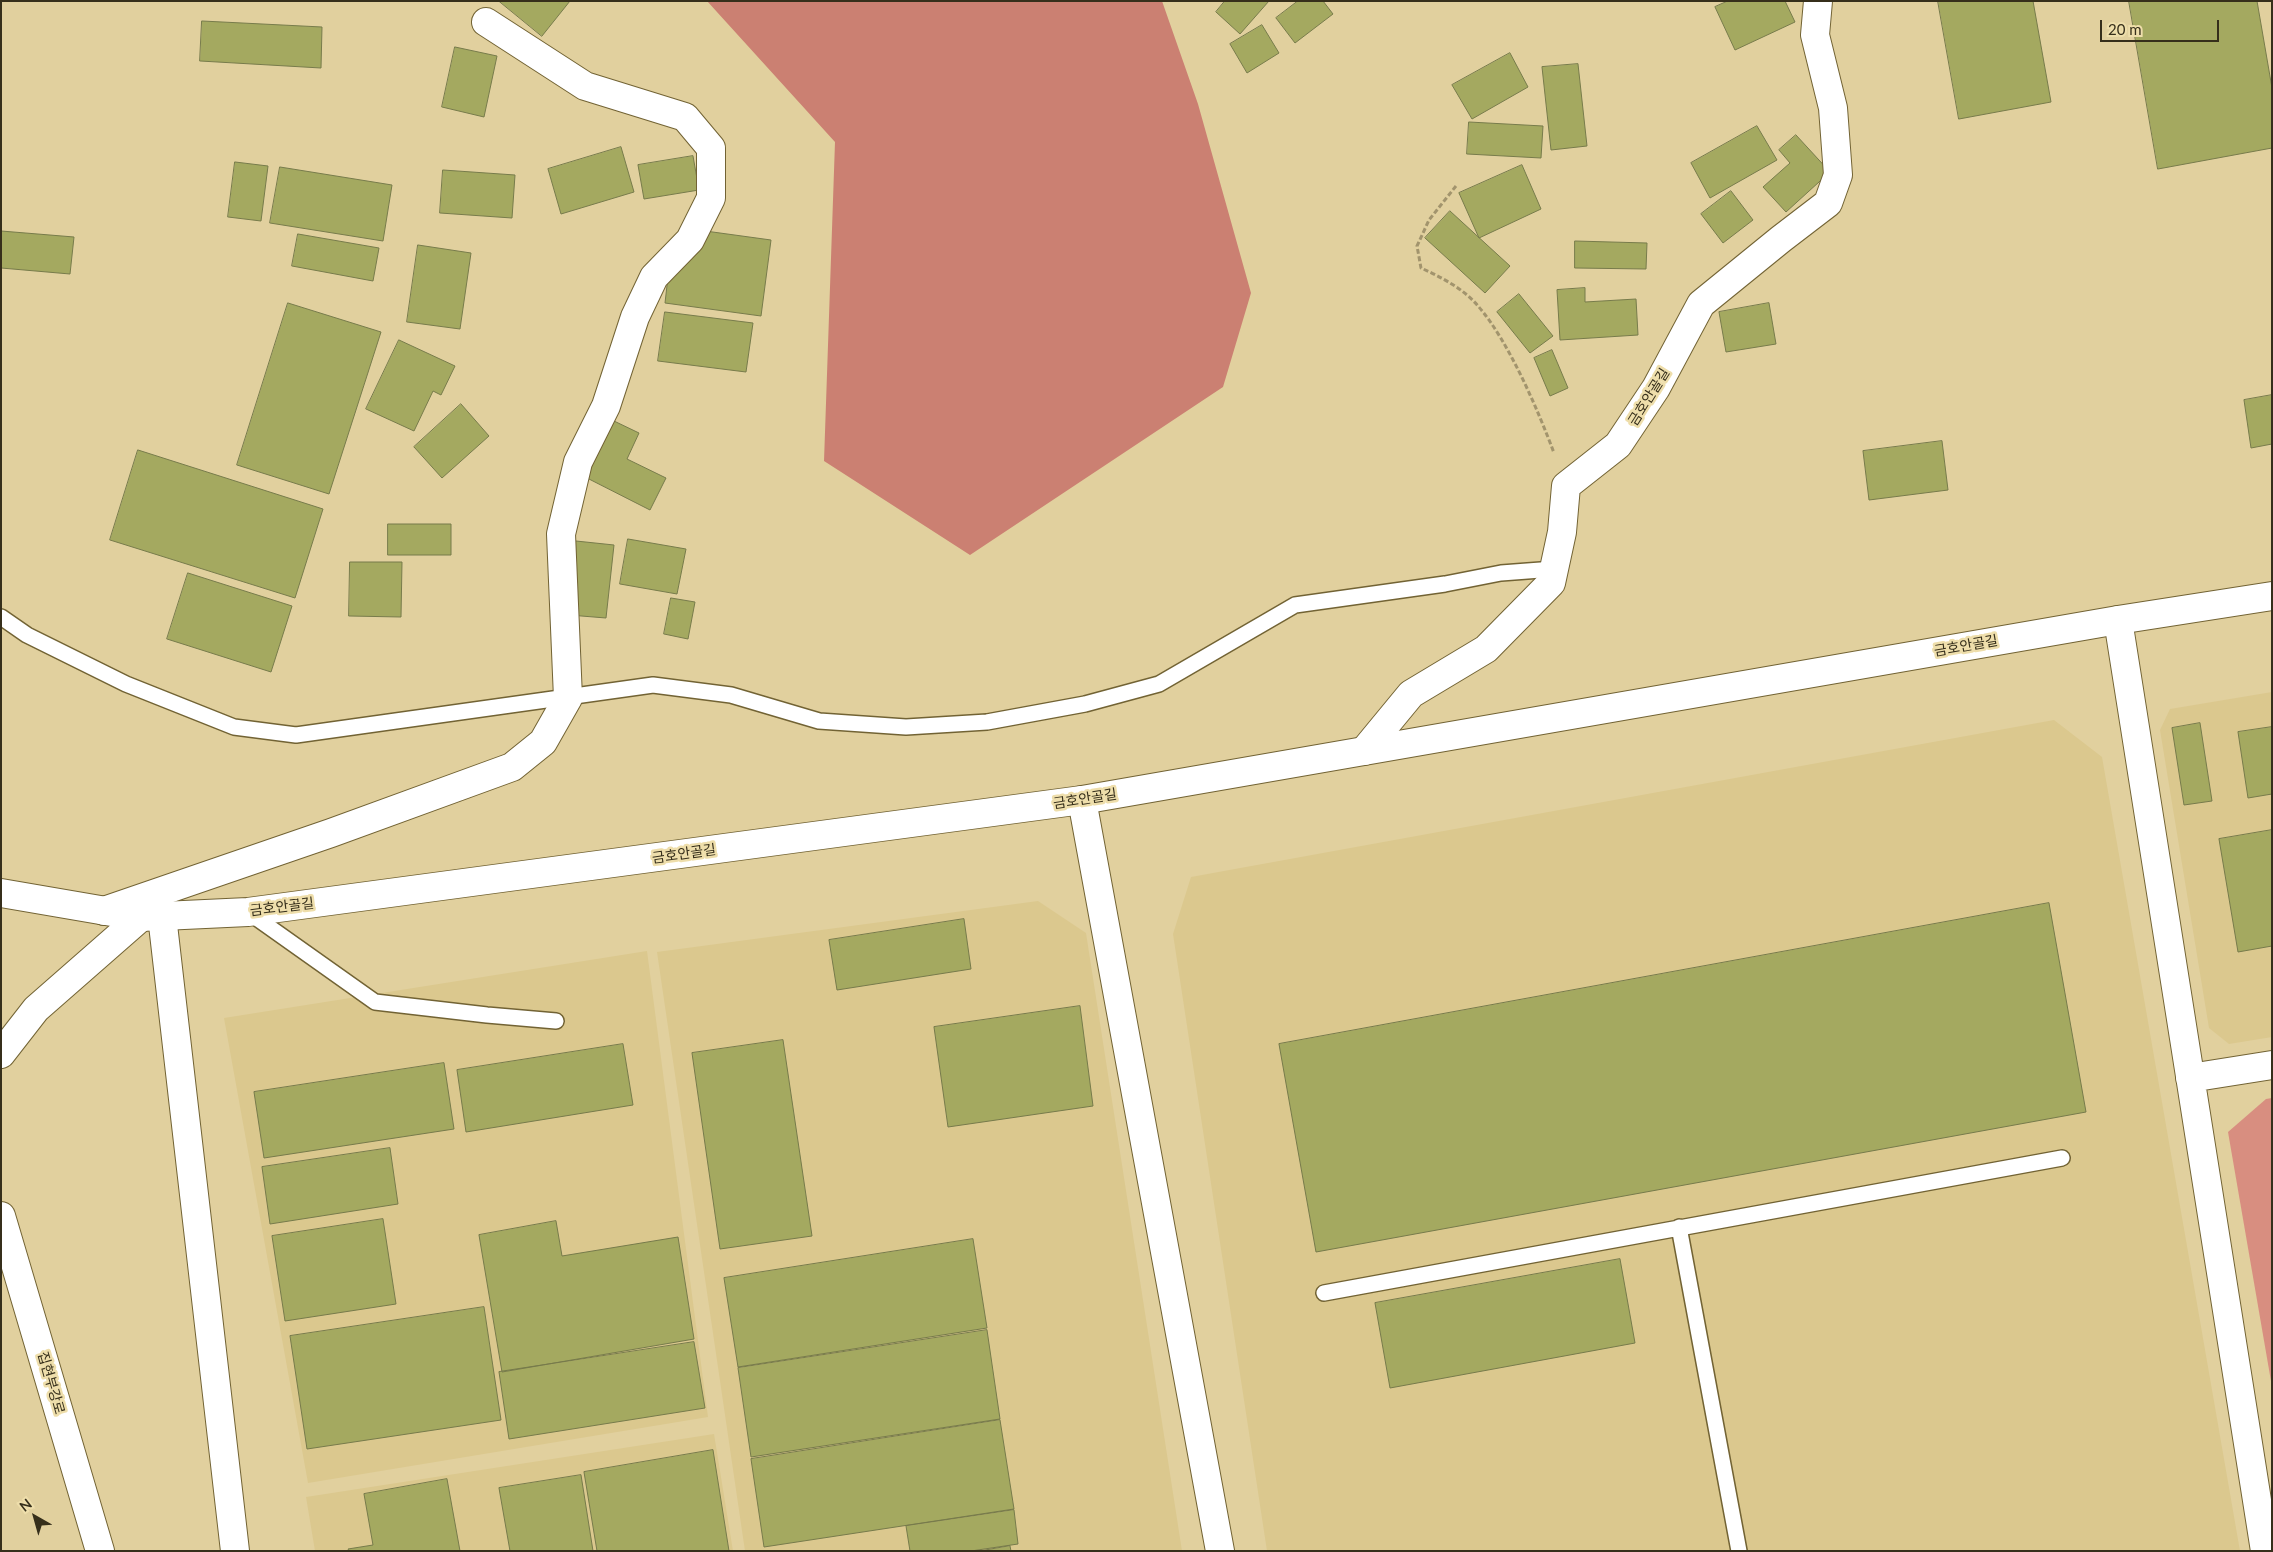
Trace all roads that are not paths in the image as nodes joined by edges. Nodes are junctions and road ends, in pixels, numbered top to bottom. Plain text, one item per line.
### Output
1 (1818, 1) edge
2 (486, 22) dead end
3 (1554, 569) junction
4 (2272, 596) edge
5 (1, 617) edge
6 (2118, 620) junction
7 (568, 698) junction
8 (1364, 751) junction
9 (1082, 800) junction
10 (1, 893) edge
11 (104, 911) junction
12 (248, 912) junction
13 (151, 917) junction
14 (556, 1021) dead end
15 (1, 1054) edge
16 (2272, 1065) edge
17 (2190, 1078) junction
18 (2062, 1158) dead end
19 (1, 1216) edge
20 (1679, 1227) junction
21 (1324, 1293) dead end
22 (100, 1551) edge
23 (235, 1551) edge
24 (1220, 1551) edge
25 (1740, 1551) edge
26 (2265, 1551) edge

1 - 3 street, 금호안골길
2 - 7 street
3 - 7 lane
3 - 8 street
4 - 6 street, 금호안골길
5 - 7 lane
6 - 8 street, 금호안골길
6 - 17 street
7 - 11 street
8 - 9 street, 금호안골길
9 - 12 street, 금호안골길
9 - 24 street
10 - 11 street, 금호안골길
11 - 13 street, 금호안골길
12 - 13 street, 금호안골길
12 - 14 lane
13 - 15 street
13 - 23 street
16 - 17 street
17 - 26 street
18 - 20 lane
19 - 22 street, 집현부강로
20 - 21 lane
20 - 25 lane

